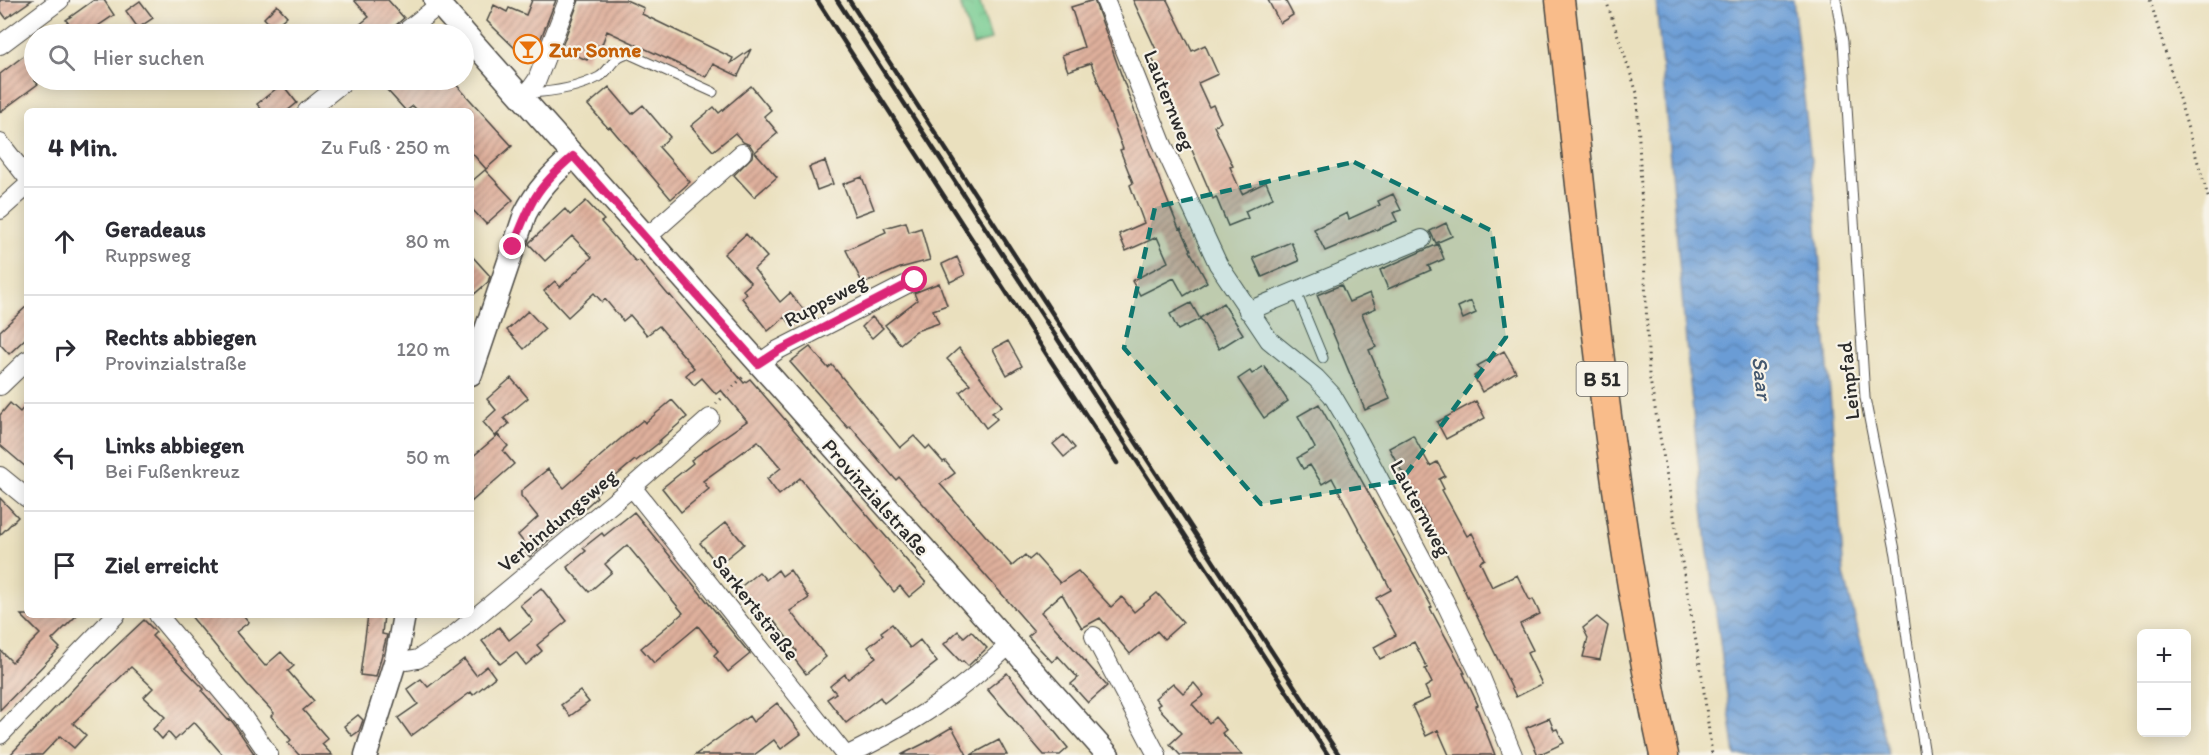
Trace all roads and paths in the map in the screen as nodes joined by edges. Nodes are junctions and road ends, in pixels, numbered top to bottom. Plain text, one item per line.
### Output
1 (60, 0) edge
2 (568, 0) edge
3 (1105, 0) edge
4 (1560, 0) edge
5 (1836, 0) edge
6 (2150, 0) edge
7 (1605, 1) edge
8 (437, 3) edge
9 (28, 24) edge
10 (413, 24) edge
11 (457, 24) edge
12 (24, 27) edge
13 (474, 42) edge
14 (0, 45) edge
15 (333, 90) edge
16 (712, 92) dead end
17 (526, 97) junction
18 (311, 108) edge
19 (0, 143) edge
20 (742, 153) dead end
21 (573, 156) junction
22 (24, 173) edge
23 (24, 189) edge
24 (2209, 200) edge
25 (0, 210) edge
26 (646, 238) junction
27 (1422, 239) dead end
28 (915, 280) dead end
29 (1295, 290) junction
30 (1248, 311) junction
31 (478, 333) edge
32 (474, 356) edge
33 (1323, 358) dead end
34 (24, 363) edge
35 (758, 364) junction
36 (0, 386) edge
37 (710, 418) joint
38 (0, 477) edge
39 (632, 487) junction
40 (24, 496) edge
41 (113, 618) edge
42 (161, 618) edge
43 (403, 618) edge
44 (1094, 636) dead end
45 (1009, 645) junction
46 (396, 659) junction
47 (0, 735) edge
48 (270, 755) edge
49 (366, 755) edge
50 (846, 755) edge
51 (1108, 755) edge
52 (1157, 755) edge
53 (1513, 755) edge
54 (1664, 755) edge
55 (1712, 755) edge
56 (1926, 755) edge

1 - 9 street
2 - 17 street
3 - 30 street, Lauternweg
4 - 54 main road, B 51
5 - 56 lane, Leinpfad
6 - 24 path
7 - 55 path
8 - 10 street
8 - 11 street, Provinzialstraße
12 - 14 street
13 - 17 street, Provinzialstraße
15 - 18 street
16 - 17 lane
17 - 21 street, Provinzialstraße
19 - 22 street
20 - 26 street
21 - 26 street, Provinzialstraße
21 - 31 street
23 - 25 street
26 - 35 street, Provinzialstraße
27 - 29 street
28 - 35 street, Ruppsweg
29 - 30 street
29 - 33 lane
30 - 53 street, Lauternweg
31 - 32 street
34 - 36 street
35 - 37 path
35 - 45 street, Provinzialstraße
37 - 39 street, Verbindungsweg
38 - 40 street
39 - 46 street, Verbindungsweg
39 - 50 street, Sarkertstraße
41 - 47 street
42 - 48 street
43 - 46 street
44 - 52 street
45 - 50 street
45 - 51 street, Provinzialstraße
46 - 49 street

